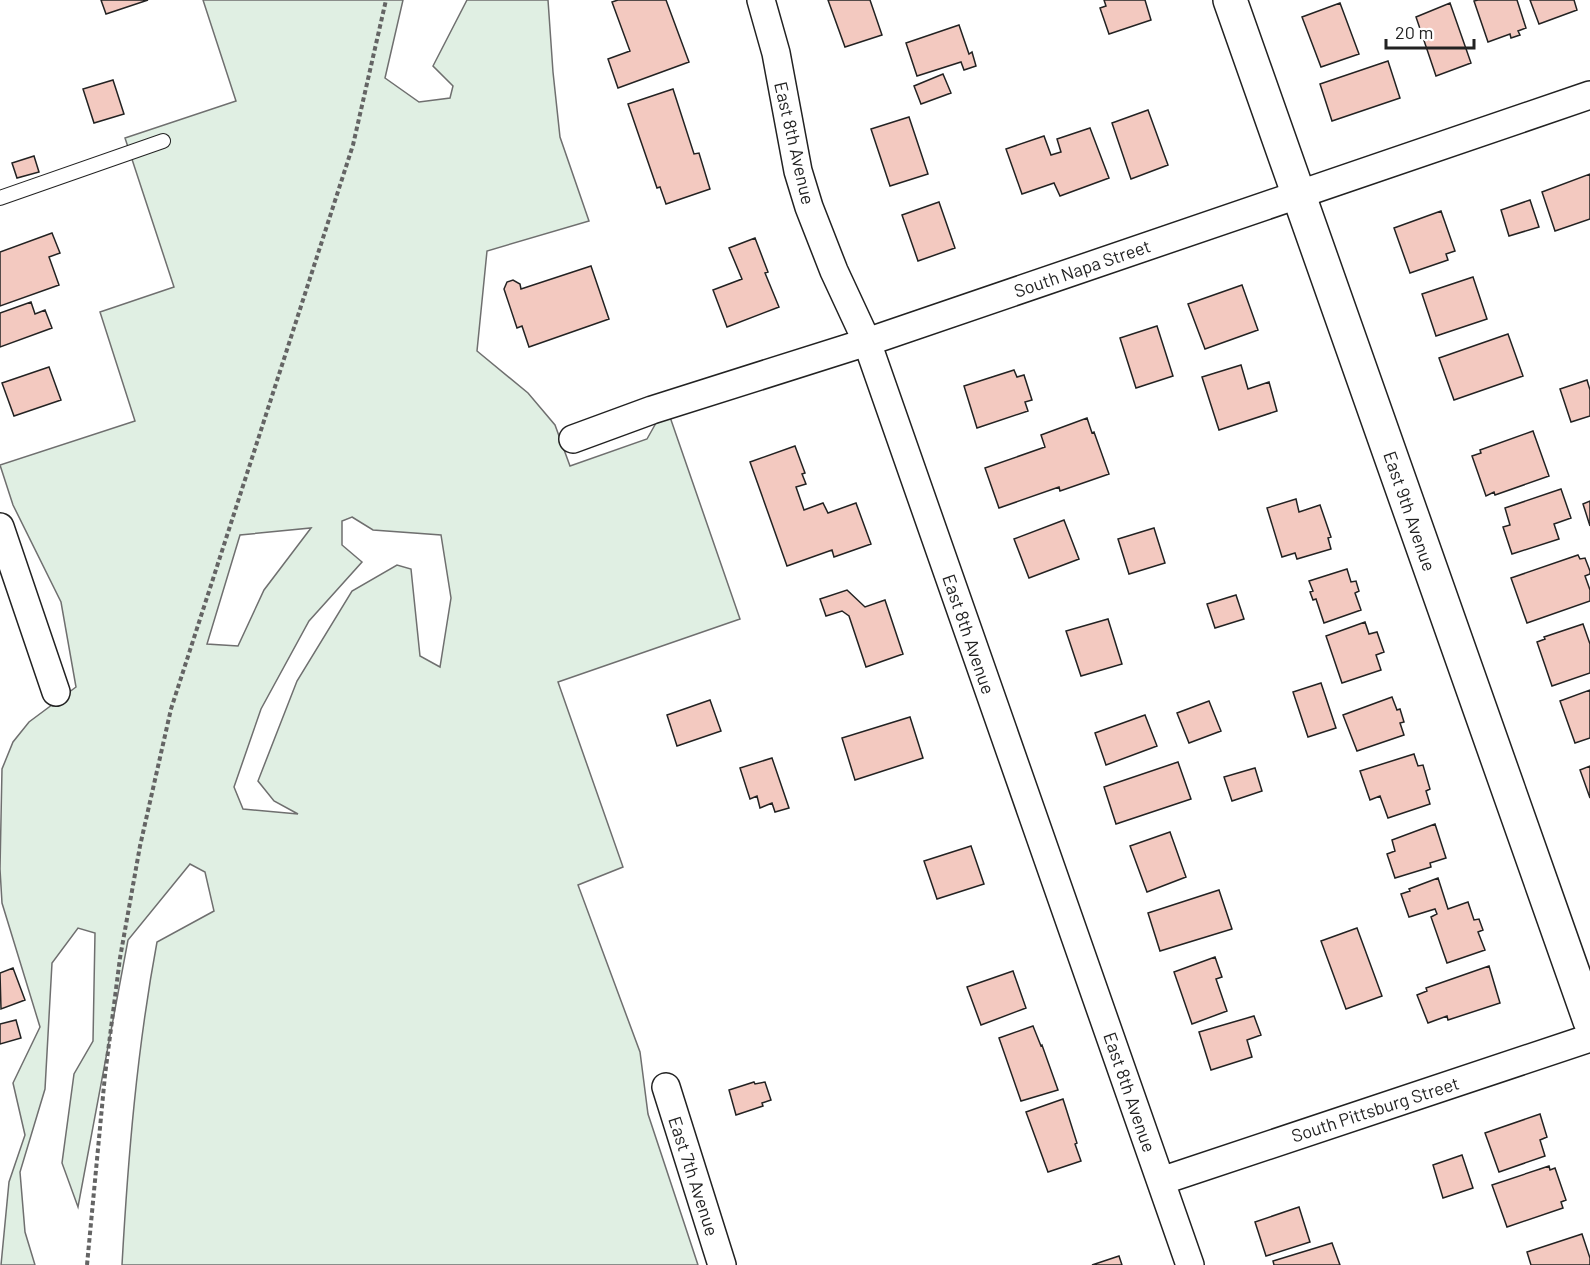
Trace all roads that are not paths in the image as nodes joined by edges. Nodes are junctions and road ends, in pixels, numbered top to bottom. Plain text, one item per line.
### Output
1 (761, 0) edge
2 (1230, 0) edge
3 (1590, 95) edge
4 (163, 141) dead end
5 (1298, 194) junction
6 (0, 198) edge
7 (867, 342) junction
8 (573, 439) dead end
9 (0, 527) edge
10 (56, 692) dead end
11 (1590, 1021) edge
12 (1590, 1038) edge
13 (666, 1087) dead end
14 (1161, 1181) junction
15 (722, 1265) edge
16 (1190, 1265) edge

1 - 7 street, East 8th Avenue
2 - 5 street, East 9th Avenue
3 - 5 street, South Napa Street
4 - 6 lane
5 - 7 street, South Napa Street
5 - 11 street, East 9th Avenue
7 - 8 street, South Napa Street
7 - 14 street, East 8th Avenue
9 - 10 street
12 - 14 street, South Pittsburg Street
13 - 15 street, East 7th Avenue
14 - 16 street, East 8th Avenue

